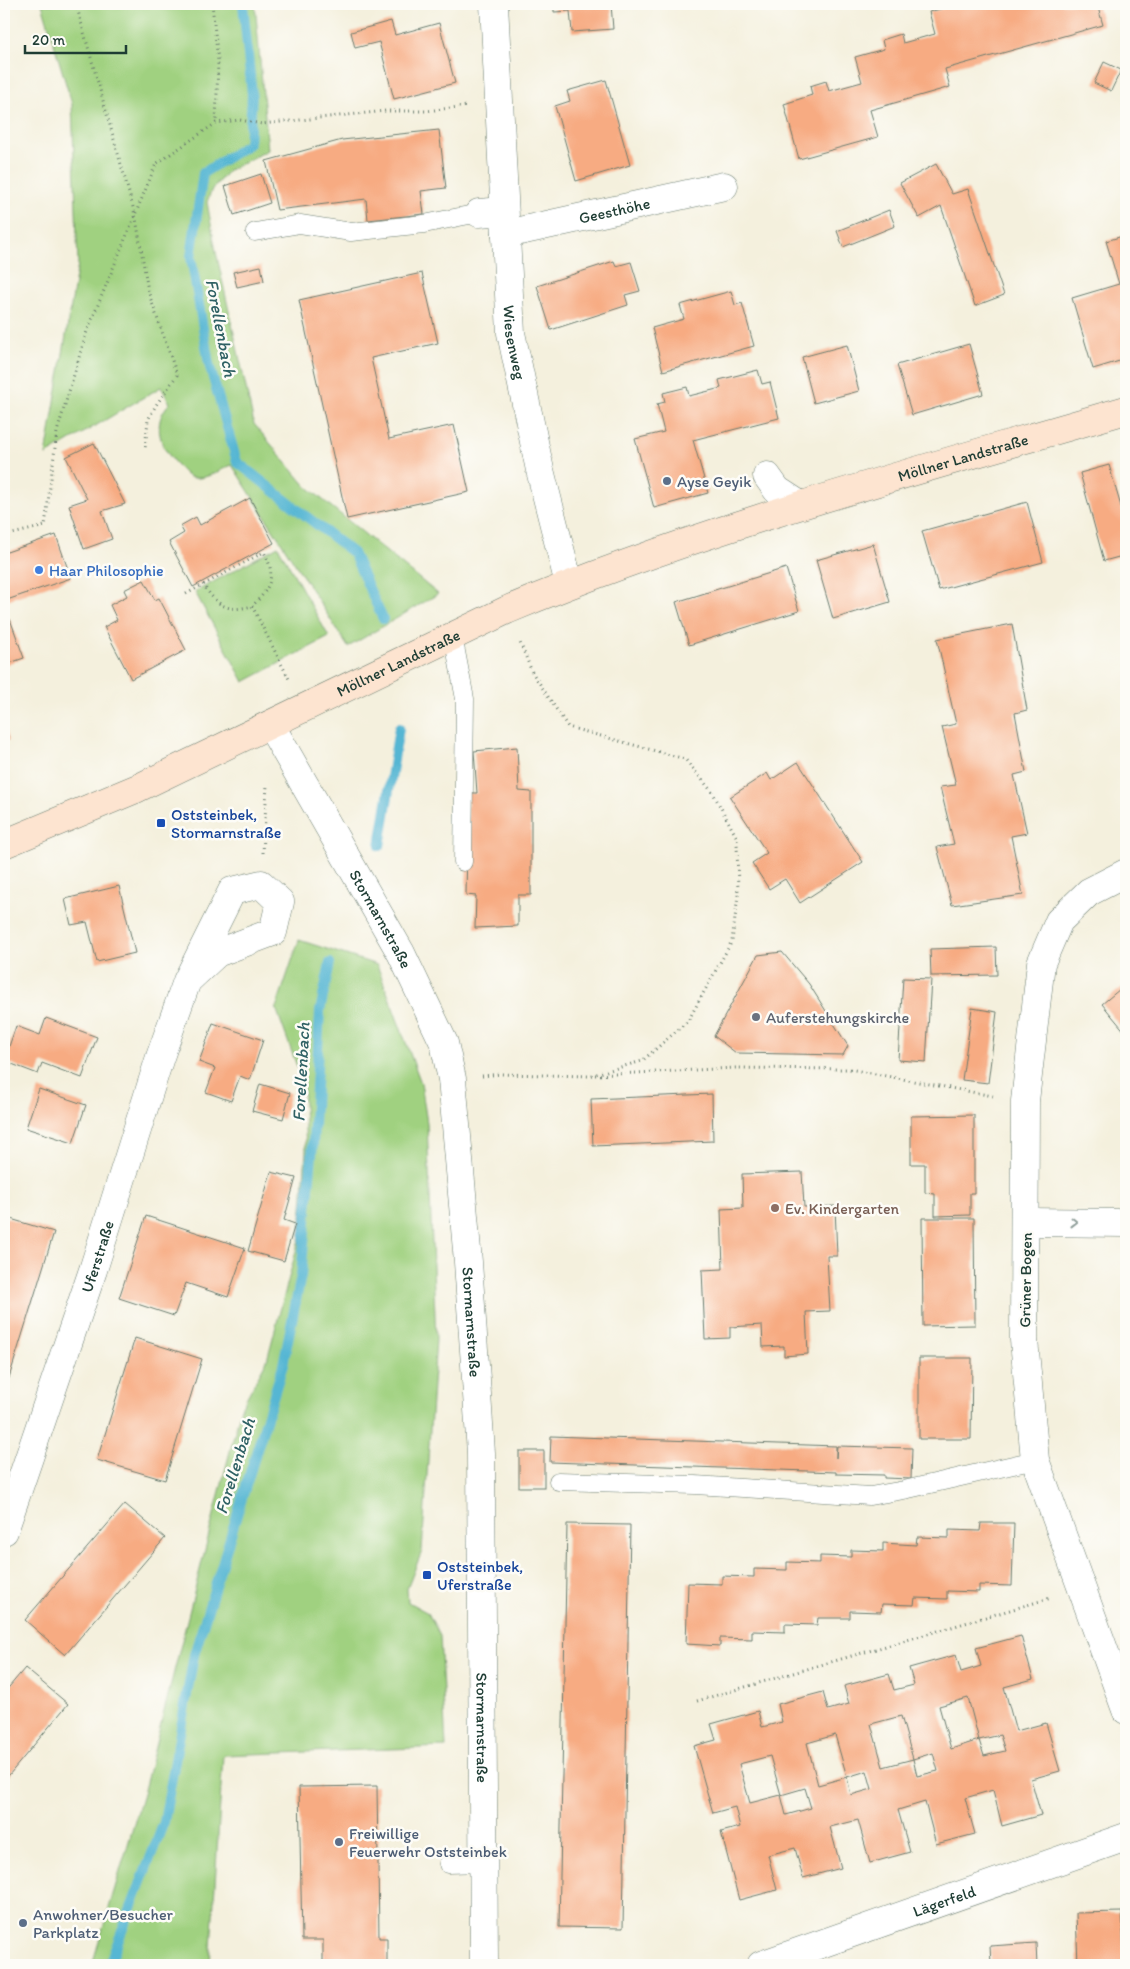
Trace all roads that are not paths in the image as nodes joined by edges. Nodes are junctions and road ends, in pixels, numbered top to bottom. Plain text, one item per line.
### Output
1 (494, 4) edge
2 (724, 186) dead end
3 (496, 219) junction
4 (255, 232) dead end
5 (1126, 410) edge
6 (767, 476) dead end
7 (800, 505) junction
8 (569, 584) junction
9 (453, 636) junction
10 (271, 726) junction
11 (4, 844) edge
12 (464, 862) dead end
13 (1126, 873) edge
14 (187, 981) junction
15 (1026, 1222) junction
16 (1126, 1223) edge
17 (1035, 1460) junction
18 (558, 1481) dead end
19 (4, 1531) edge
20 (1121, 1683) edge
21 (1126, 1710) edge
22 (1126, 1837) edge
23 (483, 1863) junction
24 (448, 1864) dead end
25 (484, 1965) edge
26 (761, 1965) edge

1 - 3 street, Wiesenweg
2 - 3 street, Geesthöhe
3 - 4 lane
3 - 8 street, Wiesenweg
5 - 7 main road, Möllner Landstraße
6 - 7 street
7 - 8 main road, Möllner Landstraße
8 - 9 main road, Möllner Landstraße
9 - 10 main road, Möllner Landstraße
9 - 12 lane
10 - 11 main road, Möllner Landstraße
10 - 23 street, Stormarnstraße
13 - 15 street, Grüner Bogen
14 - 14 street, Uferstraße
14 - 19 street, Uferstraße
15 -> 16 street
15 - 17 street, Grüner Bogen
17 - 18 lane
17 - 20 street, Grüner Bogen
20 - 21 street, Grüner Bogen
22 - 26 street, Lägerfeld
23 - 24 lane
23 - 25 street, Stormarnstraße

